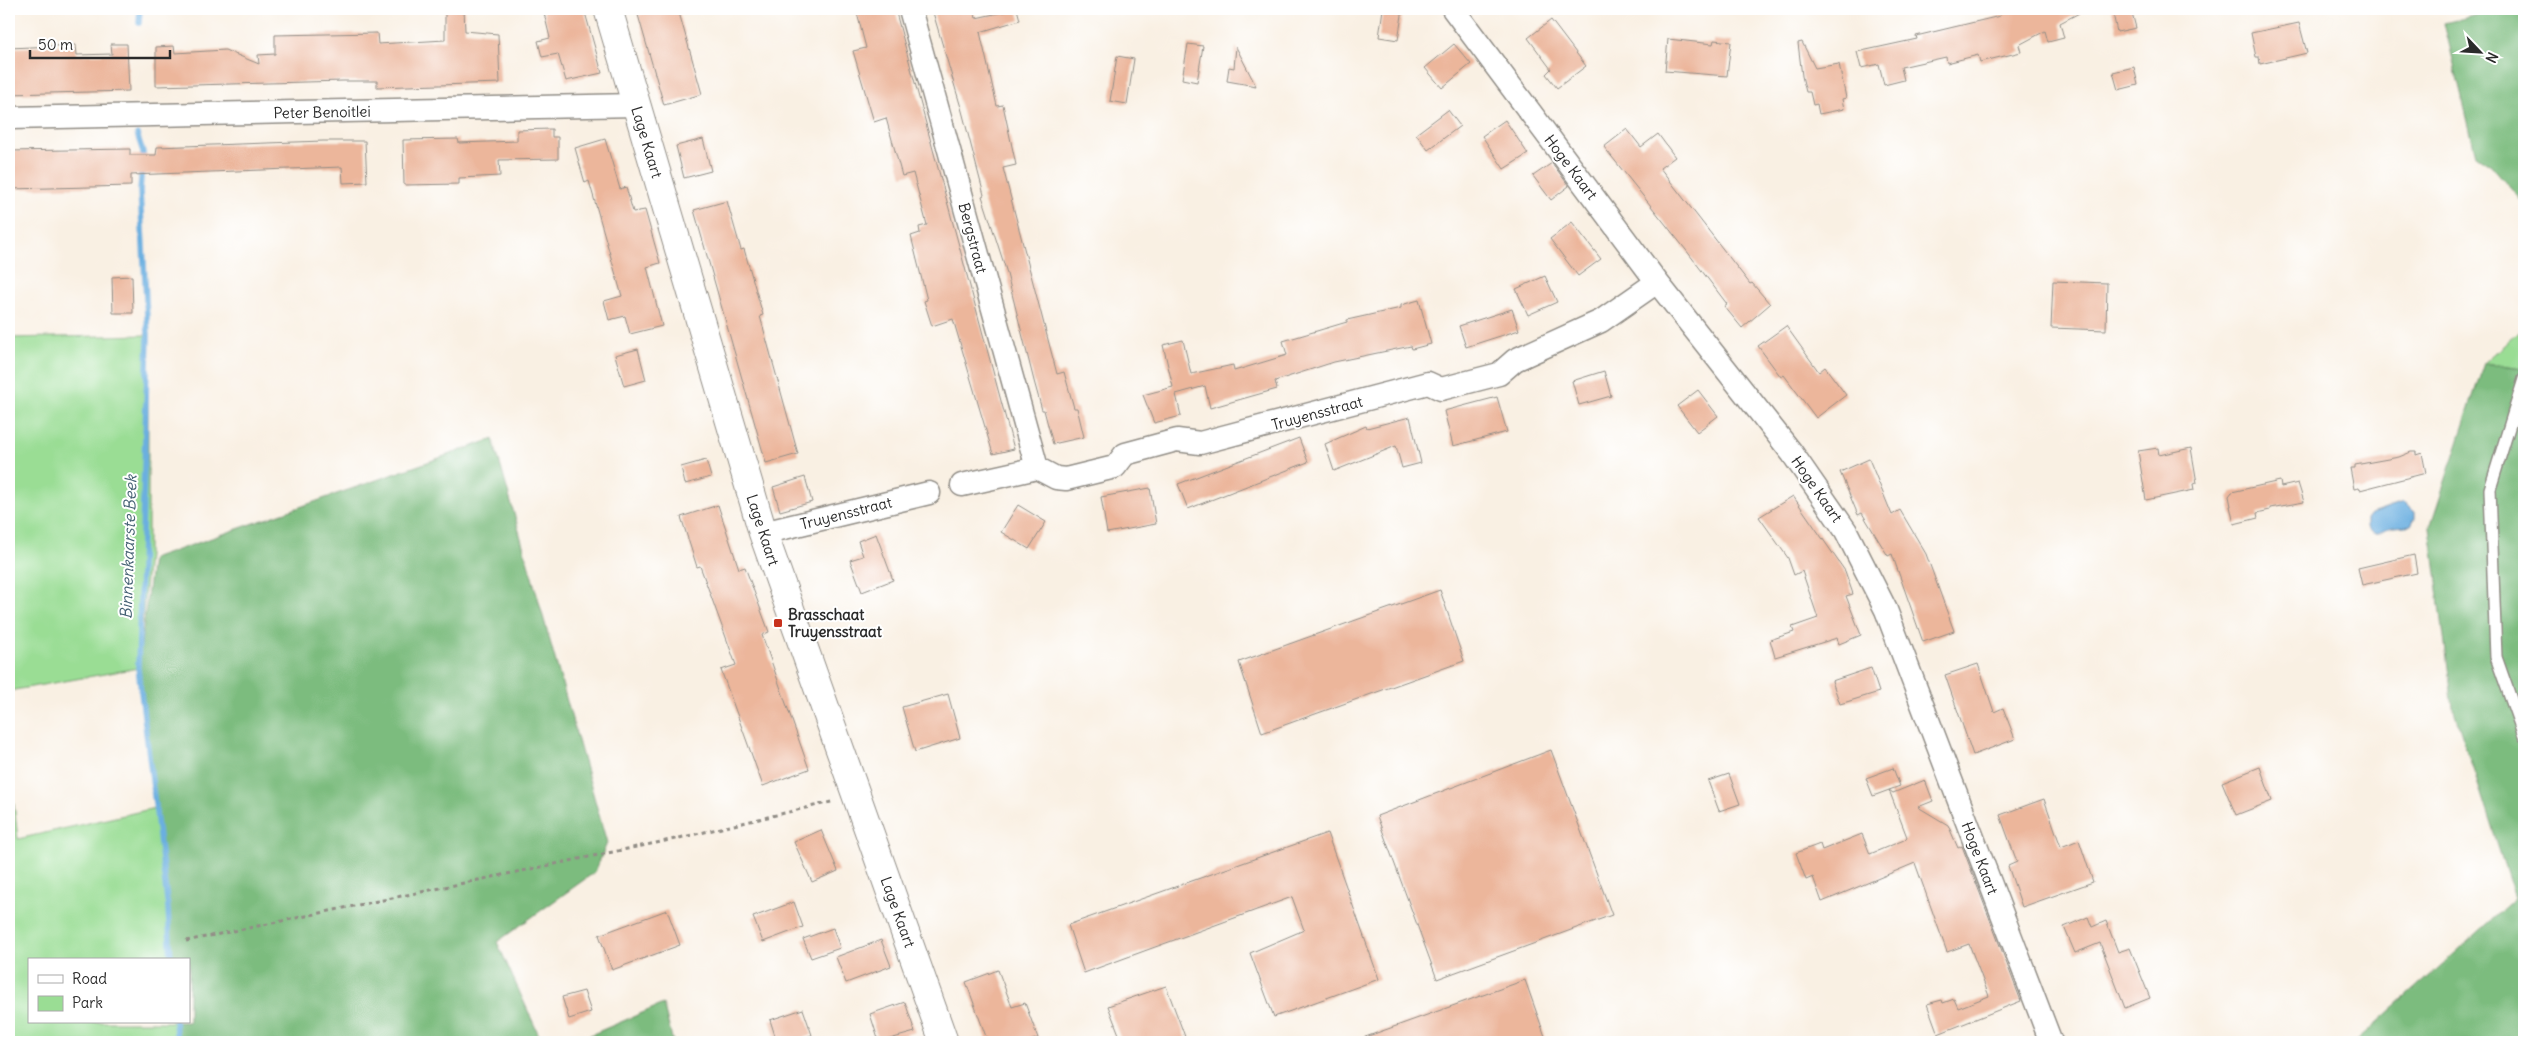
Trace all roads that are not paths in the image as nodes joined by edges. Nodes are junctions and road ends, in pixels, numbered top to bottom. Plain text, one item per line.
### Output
1 (608, 9) edge
2 (910, 9) edge
3 (1453, 9) edge
4 (636, 105) junction
5 (9, 118) edge
6 (1657, 282) junction
7 (2524, 379) edge
8 (1037, 468) junction
9 (962, 485) dead end
10 (928, 493) dead end
11 (763, 533) junction
12 (2524, 736) edge
13 (944, 1042) edge
14 (2051, 1042) edge

1 - 4 street, Lage Kaart
2 - 8 street, Bergstraat
3 - 6 street, Hoge Kaart
4 - 5 street, Peter Benoitlei
4 - 11 street, Lage Kaart
6 - 8 street, Truyensstraat
6 - 14 street, Hoge Kaart
7 - 12 lane
8 - 9 street
10 - 11 street, Truyensstraat
11 - 13 street, Lage Kaart

